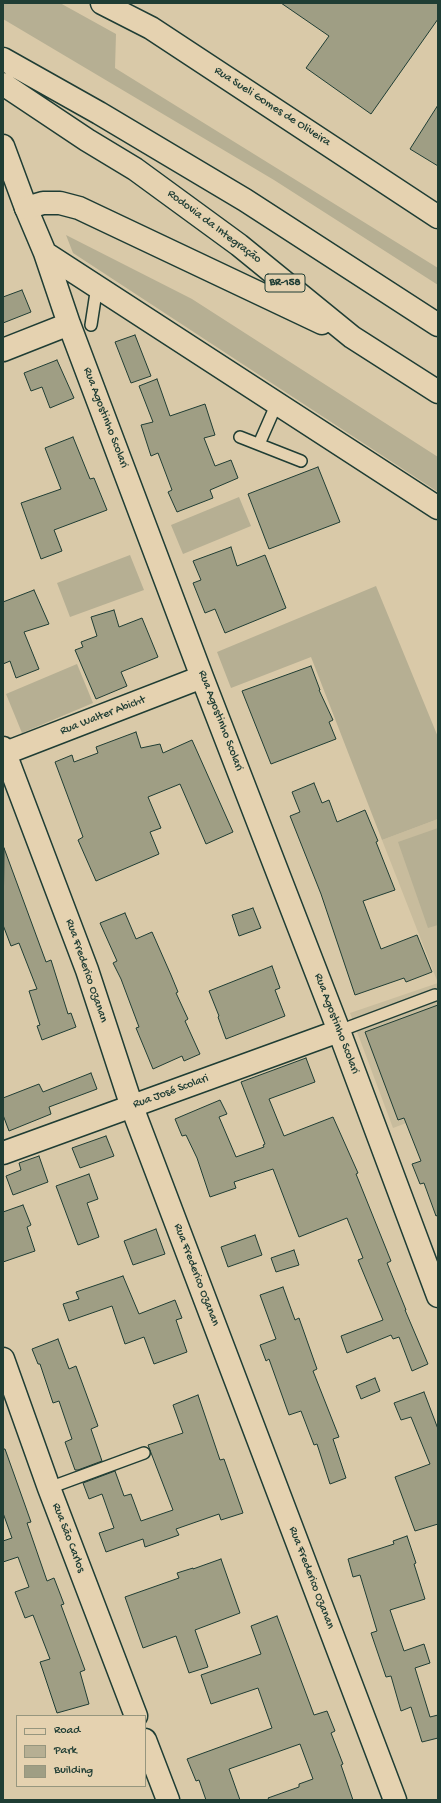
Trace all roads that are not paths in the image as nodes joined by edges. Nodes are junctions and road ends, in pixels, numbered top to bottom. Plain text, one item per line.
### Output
1 (102, 3) edge
2 (3, 59) edge
3 (3, 84) edge
4 (3, 146) edge
5 (26, 208) junction
6 (438, 217) edge
7 (45, 253) junction
8 (97, 286) junction
9 (69, 324) junction
10 (91, 325) dead end
11 (438, 325) edge
12 (352, 337) junction
13 (3, 350) edge
14 (438, 392) edge
15 (277, 403) junction
16 (240, 437) dead end
17 (259, 444) junction
18 (301, 461) dead end
19 (438, 508) edge
20 (202, 677) junction
21 (4, 752) edge
22 (435, 995) dead end
23 (339, 1031) junction
24 (132, 1107) junction
25 (3, 1153) edge
26 (438, 1296) edge
27 (3, 1359) edge
28 (144, 1453) dead end
29 (49, 1488) junction
30 (136, 1715) edge
31 (146, 1743) edge
32 (168, 1800) edge
33 (395, 1800) edge

1 - 6 main road, Rua Sueli Gomes de Oliveira
2 - 11 main road
3 - 12 main road, Rodovia da Integração / BR-158
4 - 5 main road, Rua Agostinho Scolari
5 - 7 main road, Rua Agostinho Scolari
5 - 12 main road
7 - 8 main road
7 - 9 main road, Rua Agostinho Scolari
8 - 10 lane
8 - 15 main road
9 - 13 main road
9 - 20 main road, Rua Agostinho Scolari
12 - 14 main road, Rodovia da Integração / BR-158
15 - 17 lane
15 - 19 main road
16 - 17 lane
17 - 18 lane
20 - 21 main road, Rua Walter Abicht
20 - 23 main road, Rua Agostinho Scolari
21 - 24 main road, Rua Frederico Ozanan
22 - 23 lane
23 - 24 main road, Rua José Scolari
23 - 26 main road, Rua Agostinho Scolari
24 - 25 main road, Rua José Scolari
24 - 33 main road, Rua Frederico Ozanan
27 - 29 main road, Rua São Carlos
28 - 29 lane
29 - 30 main road, Rua São Carlos
31 - 32 main road

